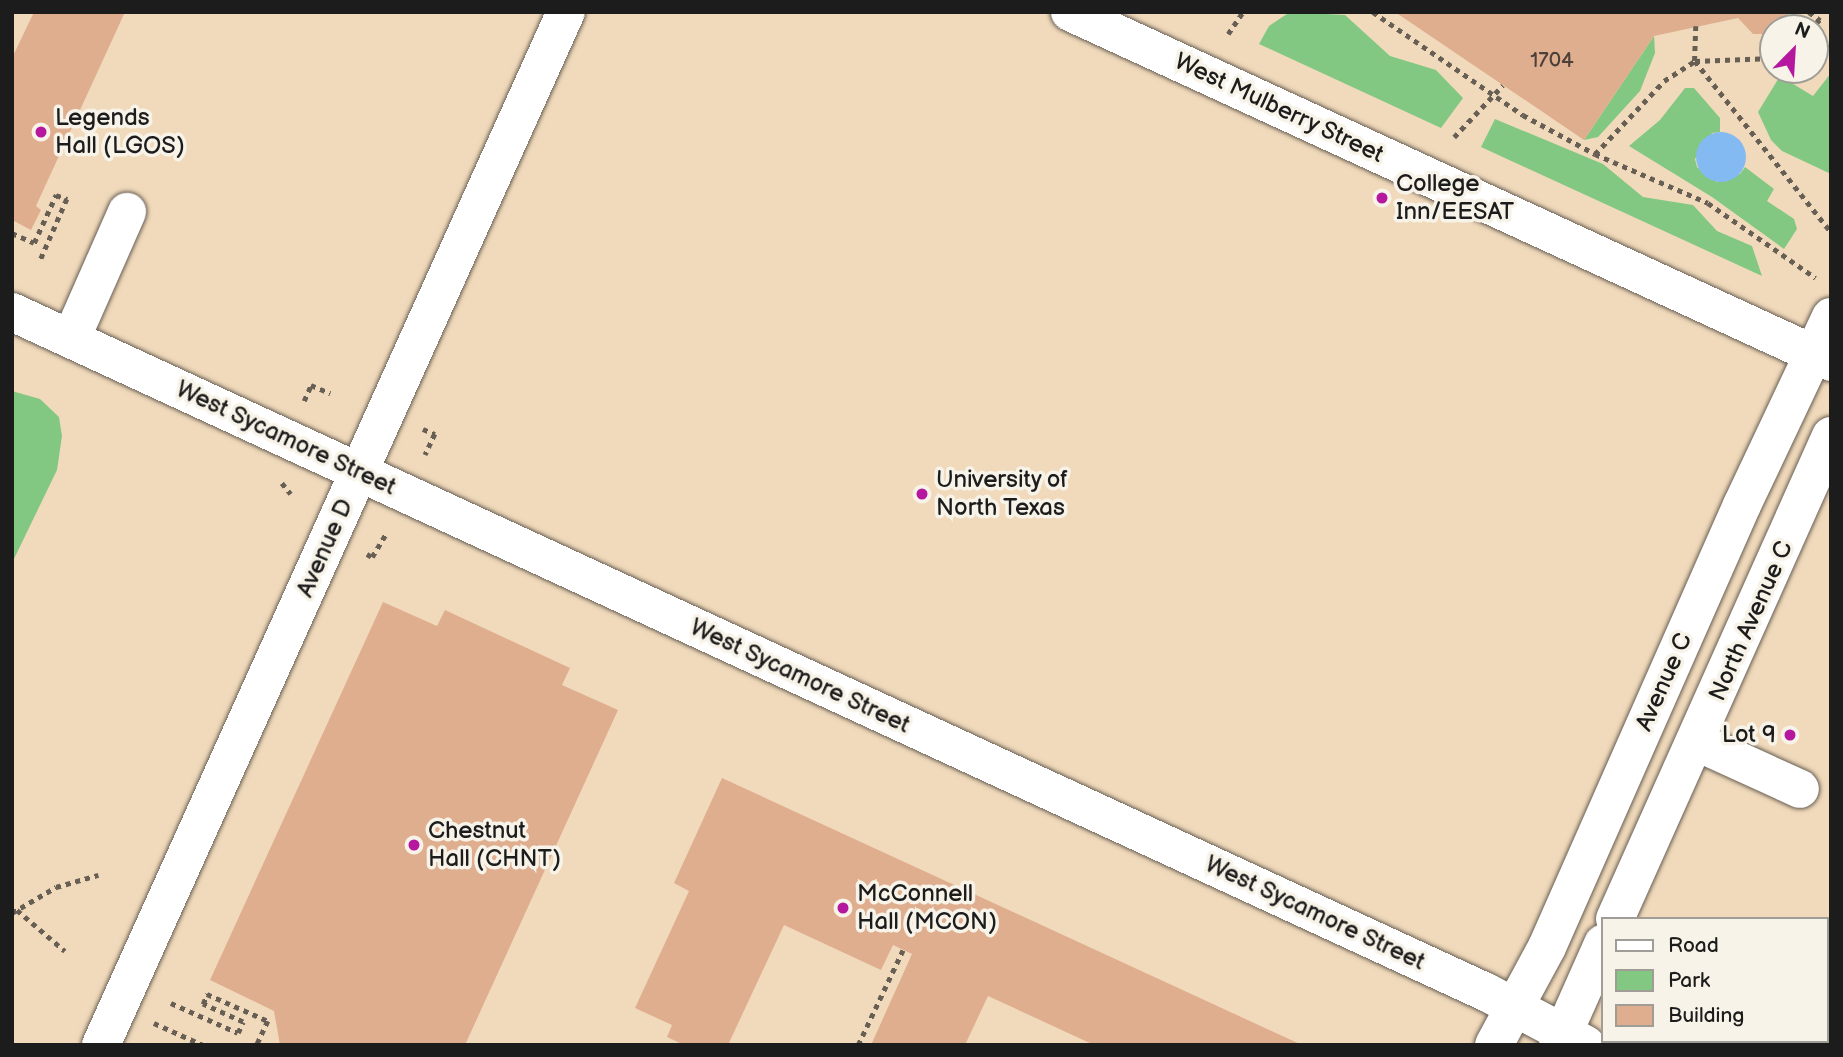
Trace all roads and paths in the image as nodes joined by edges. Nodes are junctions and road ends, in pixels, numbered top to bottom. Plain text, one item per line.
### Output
1 (1070, 12) edge
2 (1244, 12) edge
3 (1373, 12) edge
4 (554, 17) edge
5 (1696, 26) dead end
6 (1228, 34) dead end
7 (1759, 59) edge
8 (1695, 61) junction
9 (1503, 85) dead end
10 (1494, 96) junction
11 (1454, 137) dead end
12 (1595, 154) junction
13 (127, 212) dead end
14 (1831, 232) edge
15 (12, 233) edge
16 (40, 261) dead end
17 (1816, 278) dead end
18 (12, 312) edge
19 (1831, 317) edge
20 (71, 339) junction
21 (1822, 358) edge
22 (311, 385) dead end
23 (330, 393) dead end
24 (419, 427) dead end
25 (1831, 436) edge
26 (425, 455) dead end
27 (359, 472) junction
28 (385, 535) dead end
29 (372, 557) dead end
30 (1697, 742) junction
31 (1800, 789) dead end
32 (98, 874) dead end
33 (15, 912) edge
34 (1616, 917) edge
35 (1602, 947) edge
36 (903, 950) dead end
37 (65, 951) dead end
38 (171, 1003) dead end
39 (1516, 1006) junction
40 (144, 1019) dead end
41 (1569, 1041) edge
42 (101, 1045) edge
43 (203, 1045) edge
44 (257, 1045) edge
45 (858, 1045) edge
46 (1494, 1045) edge

1 - 21 street, West Mulberry Street
2 - 6 path
3 - 10 path
4 - 27 street, Avenue D
5 - 8 path
7 - 8 path
8 - 12 path
8 - 14 path
9 - 10 path
10 - 11 path
10 - 12 path
12 - 17 path
13 - 20 street
15 - 16 path
18 - 20 street, West Sycamore Street
19 - 21 street, Avenue C
20 - 27 street, West Sycamore Street
21 - 39 street, Avenue C
22 - 23 path
24 - 26 path
25 - 30 street, North Avenue C
27 - 39 street, West Sycamore Street
27 - 42 street, Avenue D
28 - 29 path
30 - 31 street
30 - 34 street, North Avenue C
32 - 33 path
33 - 37 path
35 - 41 street
36 - 45 path
38 - 44 path
39 - 41 street, West Sycamore Street
39 - 46 street, Avenue C
40 - 43 path

